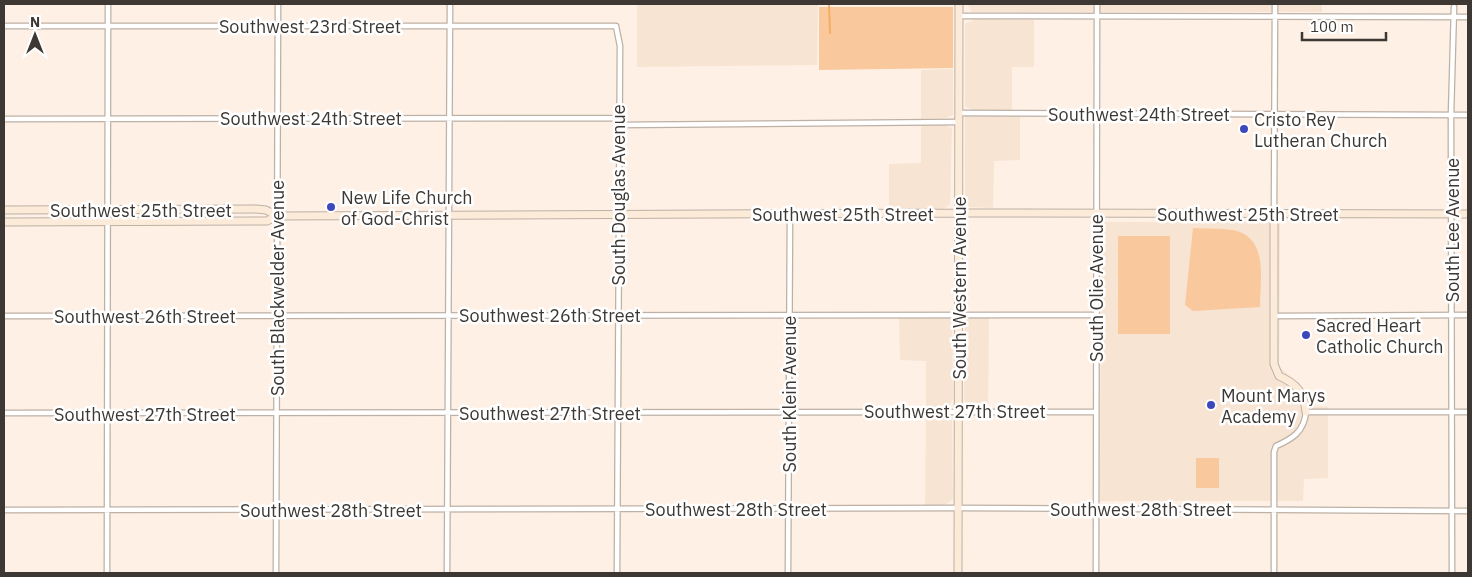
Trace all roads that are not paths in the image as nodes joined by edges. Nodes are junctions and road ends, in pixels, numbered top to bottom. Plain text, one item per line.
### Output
1 (108, 4) edge
2 (278, 4) edge
3 (450, 4) edge
4 (959, 4) edge
5 (1097, 4) edge
6 (1275, 4) edge
7 (1454, 7) dead end
8 (959, 16) junction
9 (1276, 16) junction
10 (1456, 17) junction
11 (1468, 17) edge
12 (1097, 18) junction
13 (4, 26) edge
14 (278, 26) junction
15 (450, 26) junction
16 (616, 26) joint
17 (108, 27) junction
18 (959, 113) junction
19 (1096, 114) junction
20 (1274, 114) junction
21 (1451, 115) junction
22 (1468, 115) edge
23 (451, 117) junction
24 (277, 118) junction
25 (618, 118) junction
26 (4, 119) edge
27 (108, 120) junction
28 (959, 122) junction
29 (618, 125) junction
30 (4, 210) edge
31 (107, 210) junction
32 (959, 213) junction
33 (1096, 213) junction
34 (790, 214) junction
35 (1274, 214) junction
36 (1453, 214) junction
37 (1468, 214) edge
38 (618, 215) junction
39 (277, 216) junction
40 (450, 216) junction
41 (4, 222) edge
42 (107, 222) junction
43 (959, 313) junction
44 (449, 315) junction
45 (790, 315) junction
46 (1097, 315) junction
47 (1452, 315) junction
48 (1468, 315) edge
49 (4, 316) edge
50 (108, 316) junction
51 (276, 316) junction
52 (618, 316) junction
53 (1274, 316) junction
54 (958, 411) junction
55 (790, 412) junction
56 (1096, 412) junction
57 (1306, 412) junction
58 (1452, 412) junction
59 (1468, 412) edge
60 (4, 413) edge
61 (449, 413) junction
62 (619, 413) junction
63 (108, 414) junction
64 (276, 414) junction
65 (958, 508) junction
66 (1096, 508) junction
67 (616, 509) junction
68 (788, 509) junction
69 (1273, 509) junction
70 (4, 510) edge
71 (107, 510) junction
72 (276, 510) junction
73 (449, 510) junction
74 (1453, 511) junction
75 (1468, 511) edge
76 (107, 573) edge
77 (276, 573) edge
78 (447, 573) edge
79 (617, 573) edge
80 (788, 573) edge
81 (958, 573) edge
82 (1096, 573) edge
83 (1274, 573) edge
84 (1452, 573) edge

1 - 17 street
2 - 14 street, South Blackwelder Avenue
3 - 15 street
4 - 8 street, South Western Avenue
5 - 12 street, South Olie Avenue
6 - 9 street
7 - 10 street, South Lee Avenue
8 - 12 street
8 - 18 street, South Western Avenue
9 - 10 street
9 - 12 street
9 - 20 street
10 - 11 street
10 - 21 street, South Lee Avenue
12 - 19 street, South Olie Avenue
13 - 17 street, Southwest 23rd Street
14 - 15 street, Southwest 23rd Street
14 - 17 street, Southwest 23rd Street
14 - 24 street, South Blackwelder Avenue
15 - 16 street, Southwest 23rd Street
15 - 23 street
16 - 25 street, South Douglas Avenue
17 - 27 street
18 - 19 street, Southwest 24th Street
18 - 28 street, South Western Avenue
19 - 20 street, Southwest 24th Street
19 - 33 street, South Olie Avenue
20 - 21 street, Southwest 24th Street
20 - 35 street
21 - 22 street, Southwest 24th Street
21 - 36 street, South Lee Avenue
23 - 24 street, Southwest 24th Street
23 - 25 street, Southwest 24th Street
23 - 40 street
24 - 27 street, Southwest 24th Street
24 - 39 street, South Blackwelder Avenue
25 - 29 street, South Douglas Avenue
26 - 27 street, Southwest 24th Street
27 - 31 street
28 - 29 street
28 - 32 street, South Western Avenue
29 - 38 street, South Douglas Avenue
30 - 31 street, Southwest 25th Street
31 - 39 street, Southwest 25th Street
31 - 42 street
32 - 33 street, Southwest 25th Street
32 - 34 street, Southwest 25th Street
32 - 43 street, South Western Avenue
33 - 35 street, Southwest 25th Street
33 - 46 street, South Olie Avenue
34 - 38 street, Southwest 25th Street
34 - 45 street, South Klein Avenue
35 - 36 street, Southwest 25th Street
35 - 53 street
36 - 37 street, Southwest 25th Street
36 - 47 street, South Lee Avenue
38 - 40 street, Southwest 25th Street
38 - 52 street, South Douglas Avenue
39 - 40 street, Southwest 25th Street
39 - 42 street, Southwest 25th Street
39 - 51 street, South Blackwelder Avenue
40 - 44 street
41 - 42 street, Southwest 25th Street
42 - 50 street
43 - 45 street, Southwest 26th Street
43 - 46 street, Southwest 26th Street
43 - 54 street, South Western Avenue
44 - 51 street, Southwest 26th Street
44 - 52 street, Southwest 26th Street
44 - 61 street
45 - 52 street, Southwest 26th Street
45 - 55 street, South Klein Avenue
46 - 56 street, South Olie Avenue
47 - 48 street
47 - 53 street
47 - 58 street, South Lee Avenue
49 - 50 street, Southwest 26th Street
50 - 51 street, Southwest 26th Street
50 - 63 street
51 - 64 street, South Blackwelder Avenue
52 - 62 street, South Douglas Avenue
53 - 57 street
54 - 55 street, Southwest 27th Street
54 - 56 street, Southwest 27th Street
54 - 65 street, South Western Avenue
55 - 62 street, Southwest 27th Street
55 - 68 street, South Klein Avenue
56 - 66 street, South Olie Avenue
57 - 58 street
57 - 69 street
58 - 59 street
58 - 74 street, South Lee Avenue
60 - 63 street, Southwest 27th Street
61 - 62 street, Southwest 27th Street
61 - 64 street, Southwest 27th Street
61 - 73 street
62 - 67 street, South Douglas Avenue
63 - 64 street, Southwest 27th Street
63 - 71 street
64 - 72 street, South Blackwelder Avenue
65 - 66 street, Southwest 28th Street
65 - 68 street, Southwest 28th Street
65 - 81 street, South Western Avenue
66 - 69 street, Southwest 28th Street
66 - 82 street, South Olie Avenue
67 - 68 street, Southwest 28th Street
67 - 73 street, Southwest 28th Street
67 - 79 street, South Douglas Avenue
68 - 80 street, South Klein Avenue
69 - 74 street, Southwest 28th Street
69 - 83 street
70 - 71 street, Southwest 28th Street
71 - 72 street, Southwest 28th Street
71 - 76 street
72 - 73 street, Southwest 28th Street
72 - 77 street, South Blackwelder Avenue
73 - 78 street
74 - 75 street, Southwest 28th Street
74 - 84 street, South Lee Avenue

